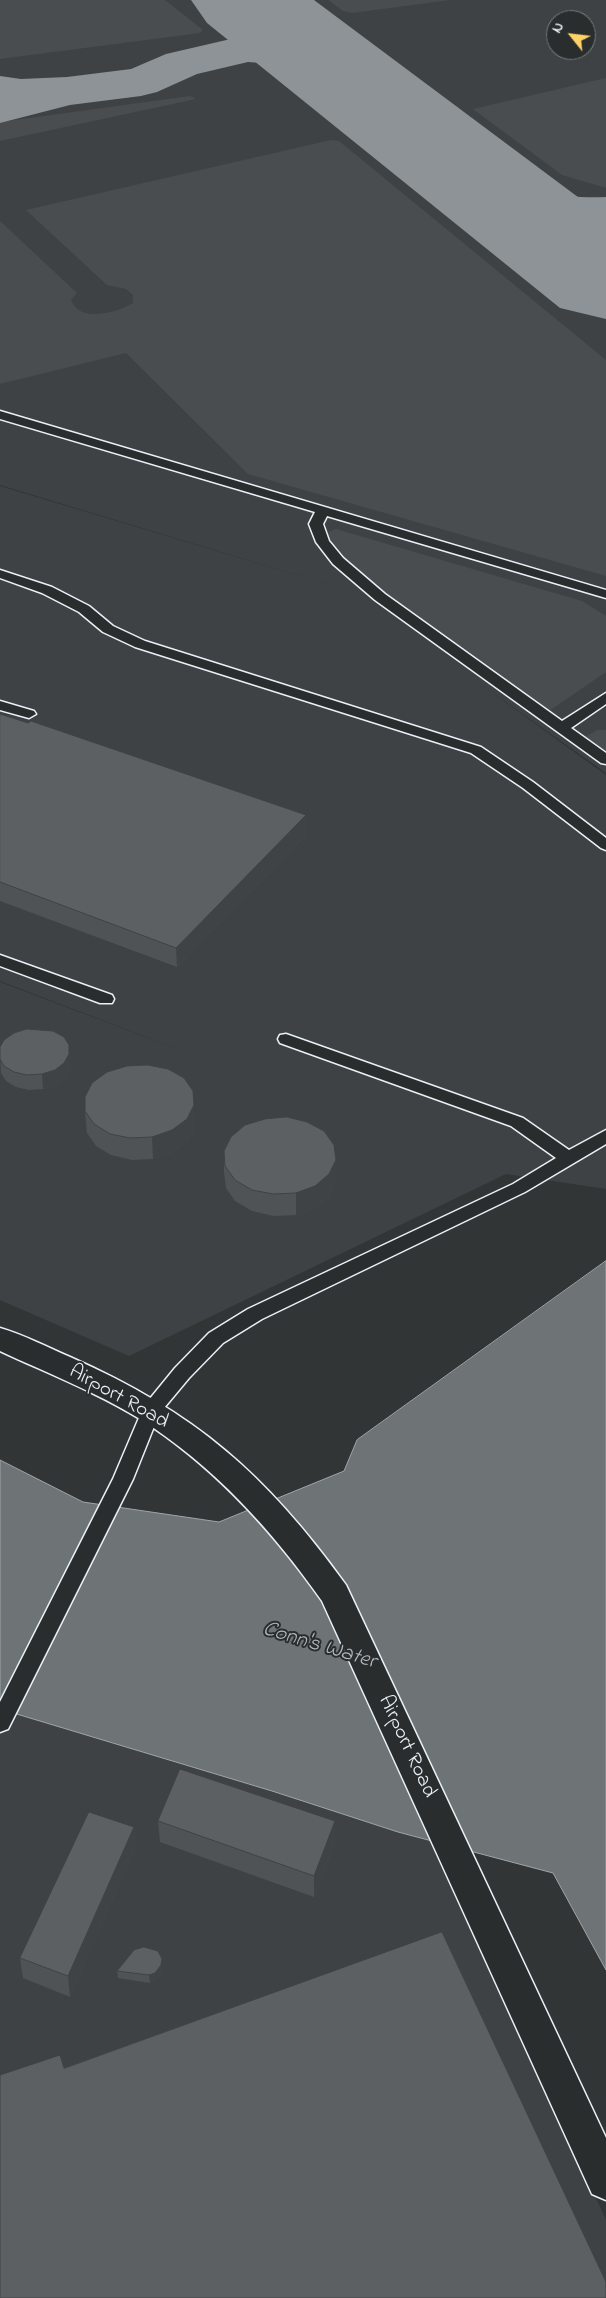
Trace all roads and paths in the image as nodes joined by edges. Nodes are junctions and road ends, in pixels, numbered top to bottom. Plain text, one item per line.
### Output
1 (0, 415) edge
2 (323, 510) junction
3 (0, 574) edge
4 (606, 594) edge
5 (606, 697) edge
6 (0, 705) edge
7 (28, 714) dead end
8 (562, 728) junction
9 (606, 760) edge
10 (606, 845) edge
11 (0, 960) edge
12 (106, 1000) dead end
13 (286, 1039) dead end
14 (606, 1136) edge
15 (570, 1159) junction
16 (0, 1340) edge
17 (151, 1411) junction
18 (0, 1723) edge
19 (606, 2181) edge

1 - 2 lane
2 - 4 lane
2 - 8 lane
3 - 10 lane
5 - 8 lane
6 - 7 lane
8 - 9 lane
11 - 12 lane
13 - 15 lane
14 - 15 lane
15 - 17 lane
16 - 17 street, Airport Road
17 - 18 lane
17 - 19 street, Airport Road

